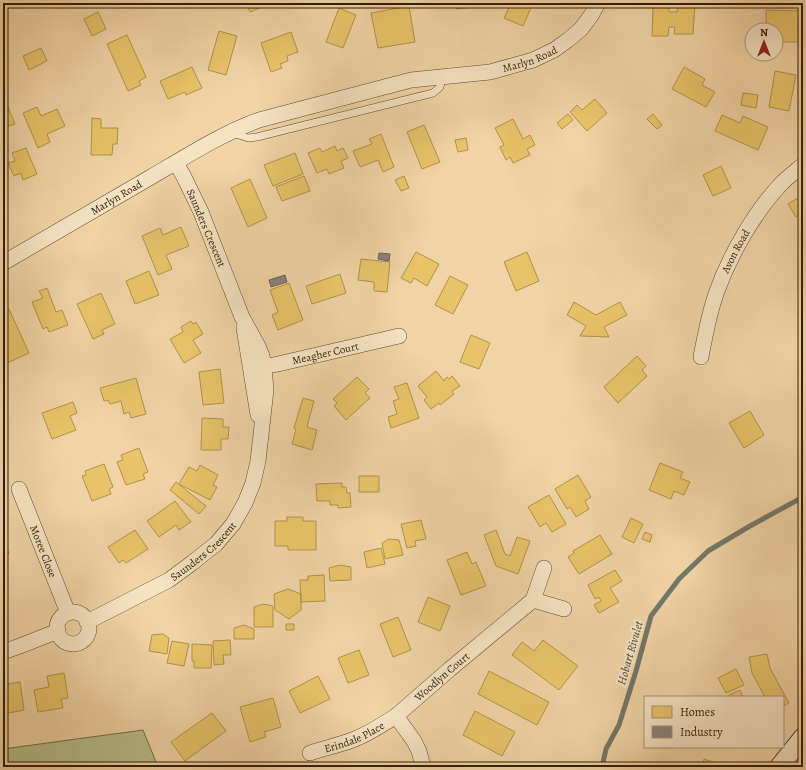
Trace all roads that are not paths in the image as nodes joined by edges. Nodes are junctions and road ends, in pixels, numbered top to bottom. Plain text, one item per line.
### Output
1 (598, 3) edge
2 (176, 162) junction
3 (803, 165) edge
4 (3, 263) edge
5 (399, 336) dead end
6 (701, 357) dead end
7 (258, 368) junction
8 (19, 489) dead end
9 (544, 568) dead end
10 (533, 600) junction
11 (564, 609) dead end
12 (68, 613) junction
13 (87, 622) junction
14 (58, 631) junction
15 (3, 652) edge
16 (396, 716) junction
17 (803, 737) edge
18 (310, 752) dead end
19 (423, 767) edge
20 (779, 767) edge

1 - 2 street, Marlyn Road
2 - 4 street, Marlyn Road
2 - 7 street, Saunders Crescent
3 - 6 street, Avon Road
5 - 7 street, Meagher Court
7 - 13 street, Saunders Crescent
8 - 12 street, Moree Close
9 - 10 street
10 - 11 street
10 - 16 street, Woodlyn Court
12 - 13 street
12 - 14 street
13 - 14 street
14 - 15 street
16 - 18 street, Erindale Place
16 - 19 street
17 - 20 street

